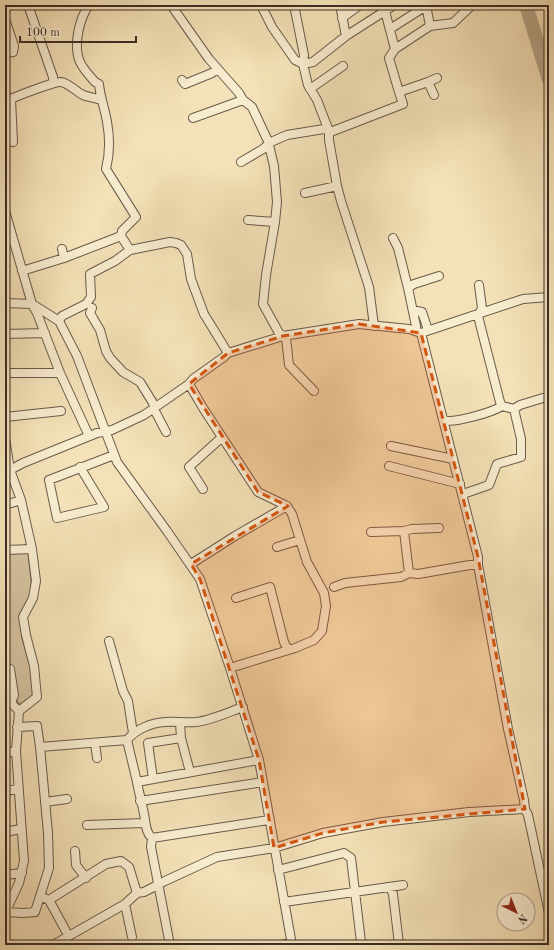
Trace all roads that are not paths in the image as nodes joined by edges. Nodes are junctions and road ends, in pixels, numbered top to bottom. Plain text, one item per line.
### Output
1 (28, 5) edge
2 (89, 5) edge
3 (171, 5) edge
4 (261, 5) edge
5 (294, 5) edge
6 (340, 5) edge
7 (360, 5) edge
8 (394, 5) edge
9 (426, 5) edge
10 (464, 5) edge
11 (472, 5) edge
12 (384, 8) edge
13 (342, 18) junction
14 (447, 18) dead end
15 (5, 19) edge
16 (430, 26) junction
17 (390, 29) junction
18 (346, 36) junction
19 (395, 49) junction
20 (5, 52) edge
21 (303, 64) junction
22 (343, 66) dead end
23 (217, 69) junction
24 (437, 78) dead end
25 (182, 80) dead end
26 (428, 82) junction
27 (53, 83) junction
28 (310, 89) junction
29 (399, 92) junction
30 (434, 96) dead end
31 (8, 98) edge
32 (101, 100) junction
33 (243, 100) junction
34 (192, 118) dead end
35 (329, 131) junction
36 (13, 142) dead end
37 (268, 144) junction
38 (241, 162) dead end
39 (337, 186) junction
40 (305, 193) dead end
41 (5, 211) edge
42 (248, 220) dead end
43 (275, 222) junction
44 (121, 236) junction
45 (393, 238) dead end
46 (62, 249) dead end
47 (130, 250) junction
48 (64, 258) junction
49 (22, 271) junction
50 (439, 276) dead end
51 (479, 286) dead end
52 (408, 288) junction
53 (549, 297) edge
54 (5, 303) edge
55 (32, 304) junction
56 (100, 305) dead end
57 (89, 306) junction
58 (414, 312) junction
59 (480, 312) junction
60 (59, 321) junction
61 (374, 326) junction
62 (422, 331) junction
63 (45, 333) junction
64 (5, 334) edge
65 (283, 336) junction
66 (228, 353) junction
67 (5, 373) edge
68 (60, 373) junction
69 (189, 384) junction
70 (314, 391) dead end
71 (543, 398) dead end
72 (502, 406) junction
73 (154, 408) junction
74 (514, 409) junction
75 (61, 412) dead end
76 (5, 416) edge
77 (443, 420) junction
78 (105, 432) junction
79 (166, 432) dead end
80 (89, 436) junction
81 (5, 438) edge
82 (221, 438) junction
83 (391, 446) dead end
84 (6, 450) edge
85 (114, 455) junction
86 (452, 459) junction
87 (389, 466) dead end
88 (80, 467) junction
89 (8, 471) edge
90 (460, 484) junction
91 (203, 489) dead end
92 (463, 494) junction
93 (21, 500) junction
94 (5, 504) edge
95 (286, 506) junction
96 (439, 528) dead end
97 (404, 531) junction
98 (371, 532) dead end
99 (300, 540) junction
100 (277, 547) dead end
101 (32, 549) junction
102 (5, 550) edge
103 (191, 564) junction
104 (478, 565) junction
105 (409, 573) junction
106 (334, 587) dead end
107 (236, 598) dead end
108 (109, 641) dead end
109 (288, 650) junction
110 (230, 668) junction
111 (10, 669) dead end
112 (8, 703) edge
113 (243, 708) junction
114 (18, 711) junction
115 (180, 723) junction
116 (17, 727) junction
117 (133, 733) junction
118 (181, 738) junction
119 (127, 740) junction
120 (95, 743) junction
121 (40, 747) junction
122 (16, 751) junction
123 (5, 752) edge
124 (97, 758) dead end
125 (259, 760) junction
126 (190, 772) junction
127 (153, 779) junction
128 (137, 782) junction
129 (263, 782) junction
130 (18, 789) junction
131 (5, 791) edge
132 (67, 799) dead end
133 (140, 801) junction
134 (45, 802) junction
135 (525, 809) junction
136 (269, 820) junction
137 (144, 823) junction
138 (87, 825) dead end
139 (21, 829) junction
140 (5, 832) edge
141 (152, 838) junction
142 (274, 848) junction
143 (75, 851) dead end
144 (278, 870) junction
145 (22, 873) junction
146 (5, 875) edge
147 (86, 878) junction
148 (158, 885) junction
149 (403, 885) dead end
150 (390, 887) junction
151 (355, 892) junction
152 (137, 893) junction
153 (41, 897) junction
154 (49, 900) junction
155 (284, 902) junction
156 (125, 904) junction
157 (5, 913) edge
158 (549, 913) edge
159 (68, 935) junction
160 (132, 936) dead end
161 (292, 944) edge
162 (53, 945) edge
163 (170, 945) edge
164 (281, 945) edge
165 (364, 945) edge
166 (389, 945) edge

1 - 27 street
2 - 32 street
3 - 23 street
4 - 21 street
5 - 21 street
6 - 13 street
7 - 13 street
8 - 12 street
9 - 16 street
9 - 17 street
10 - 14 street
11 - 16 street
12 - 17 street
12 - 18 street
13 - 18 street
15 - 20 street
16 - 19 street
17 - 19 street
18 - 21 street
19 - 29 street
21 - 28 street
22 - 28 street
23 - 25 street
23 - 33 street
24 - 26 street
26 - 29 street
26 - 30 street
27 - 31 street
27 - 32 street
28 - 35 street
29 - 35 street
31 - 36 street
32 - 44 street
33 - 34 street
33 - 37 street
35 - 37 street
35 - 39 street
37 - 38 street
37 - 43 street
39 - 40 street
39 - 61 street
41 - 49 street
42 - 43 street
43 - 65 street
44 - 47 street
44 - 48 street
45 - 52 street
46 - 48 street
47 - 57 street
47 - 66 street
48 - 49 street
49 - 55 street
50 - 52 street
51 - 59 street
52 - 58 street
53 - 59 street
54 - 55 street
55 - 60 street
55 - 63 street
56 - 57 street
57 - 60 street
57 - 73 street
58 - 62 street
58 - 62 street
59 - 62 street
59 - 72 street
60 - 78 street
61 - 62 street
61 - 65 street
62 - 77 street
63 - 64 street
63 - 68 street
65 - 66 street
65 - 70 street
66 - 69 street
67 - 68 street
68 - 80 street
69 - 73 street
69 - 82 street
71 - 74 street
72 - 74 street
72 - 77 street
73 - 78 street
73 - 79 street
74 - 92 street
75 - 76 street
77 - 86 street
78 - 80 street
78 - 85 street
80 - 89 street
81 - 84 street
82 - 91 street
82 - 95 street
83 - 86 street
84 - 89 street
85 - 88 street
85 - 103 street
86 - 90 street
87 - 90 street
88 - 88 street
89 - 93 street
90 - 92 street
92 - 104 street
93 - 94 street
93 - 101 street
95 - 99 street
95 - 103 street
96 - 97 street
97 - 98 street
97 - 105 street
99 - 100 street
99 - 109 street
101 - 102 street
101 - 114 street
103 - 110 street
104 - 105 street
104 - 135 street
105 - 106 street
107 - 109 street
108 - 117 street
109 - 110 street
110 - 113 street
111 - 112 street
112 - 114 street
113 - 115 street
113 - 125 street
114 - 116 street
115 - 117 street
115 - 118 street
116 - 121 street
116 - 122 street
117 - 119 street
118 - 126 street
118 - 127 street
119 - 120 street
119 - 128 street
120 - 121 street
120 - 124 street
121 - 134 street
122 - 123 street
122 - 130 street
125 - 126 street
125 - 129 street
126 - 127 street
127 - 128 street
128 - 133 street
129 - 133 street
129 - 136 street
130 - 131 street
130 - 139 street
132 - 134 street
133 - 137 street
134 - 153 street
135 - 142 street
135 - 158 street
136 - 141 street
136 - 142 street
137 - 138 street
137 - 141 street
139 - 140 street
139 - 145 street
141 - 148 street
142 - 144 street
142 - 148 street
143 - 147 street
144 - 151 street
144 - 155 street
145 - 146 street
145 - 157 street
147 - 152 street
147 - 154 street
148 - 152 street
148 - 163 street
149 - 150 street
150 - 151 street
150 - 166 street
151 - 155 street
151 - 165 street
152 - 156 street
153 - 154 street
153 - 157 street
154 - 159 street
155 - 161 street
156 - 159 street
156 - 160 street
159 - 162 street
161 - 164 street

